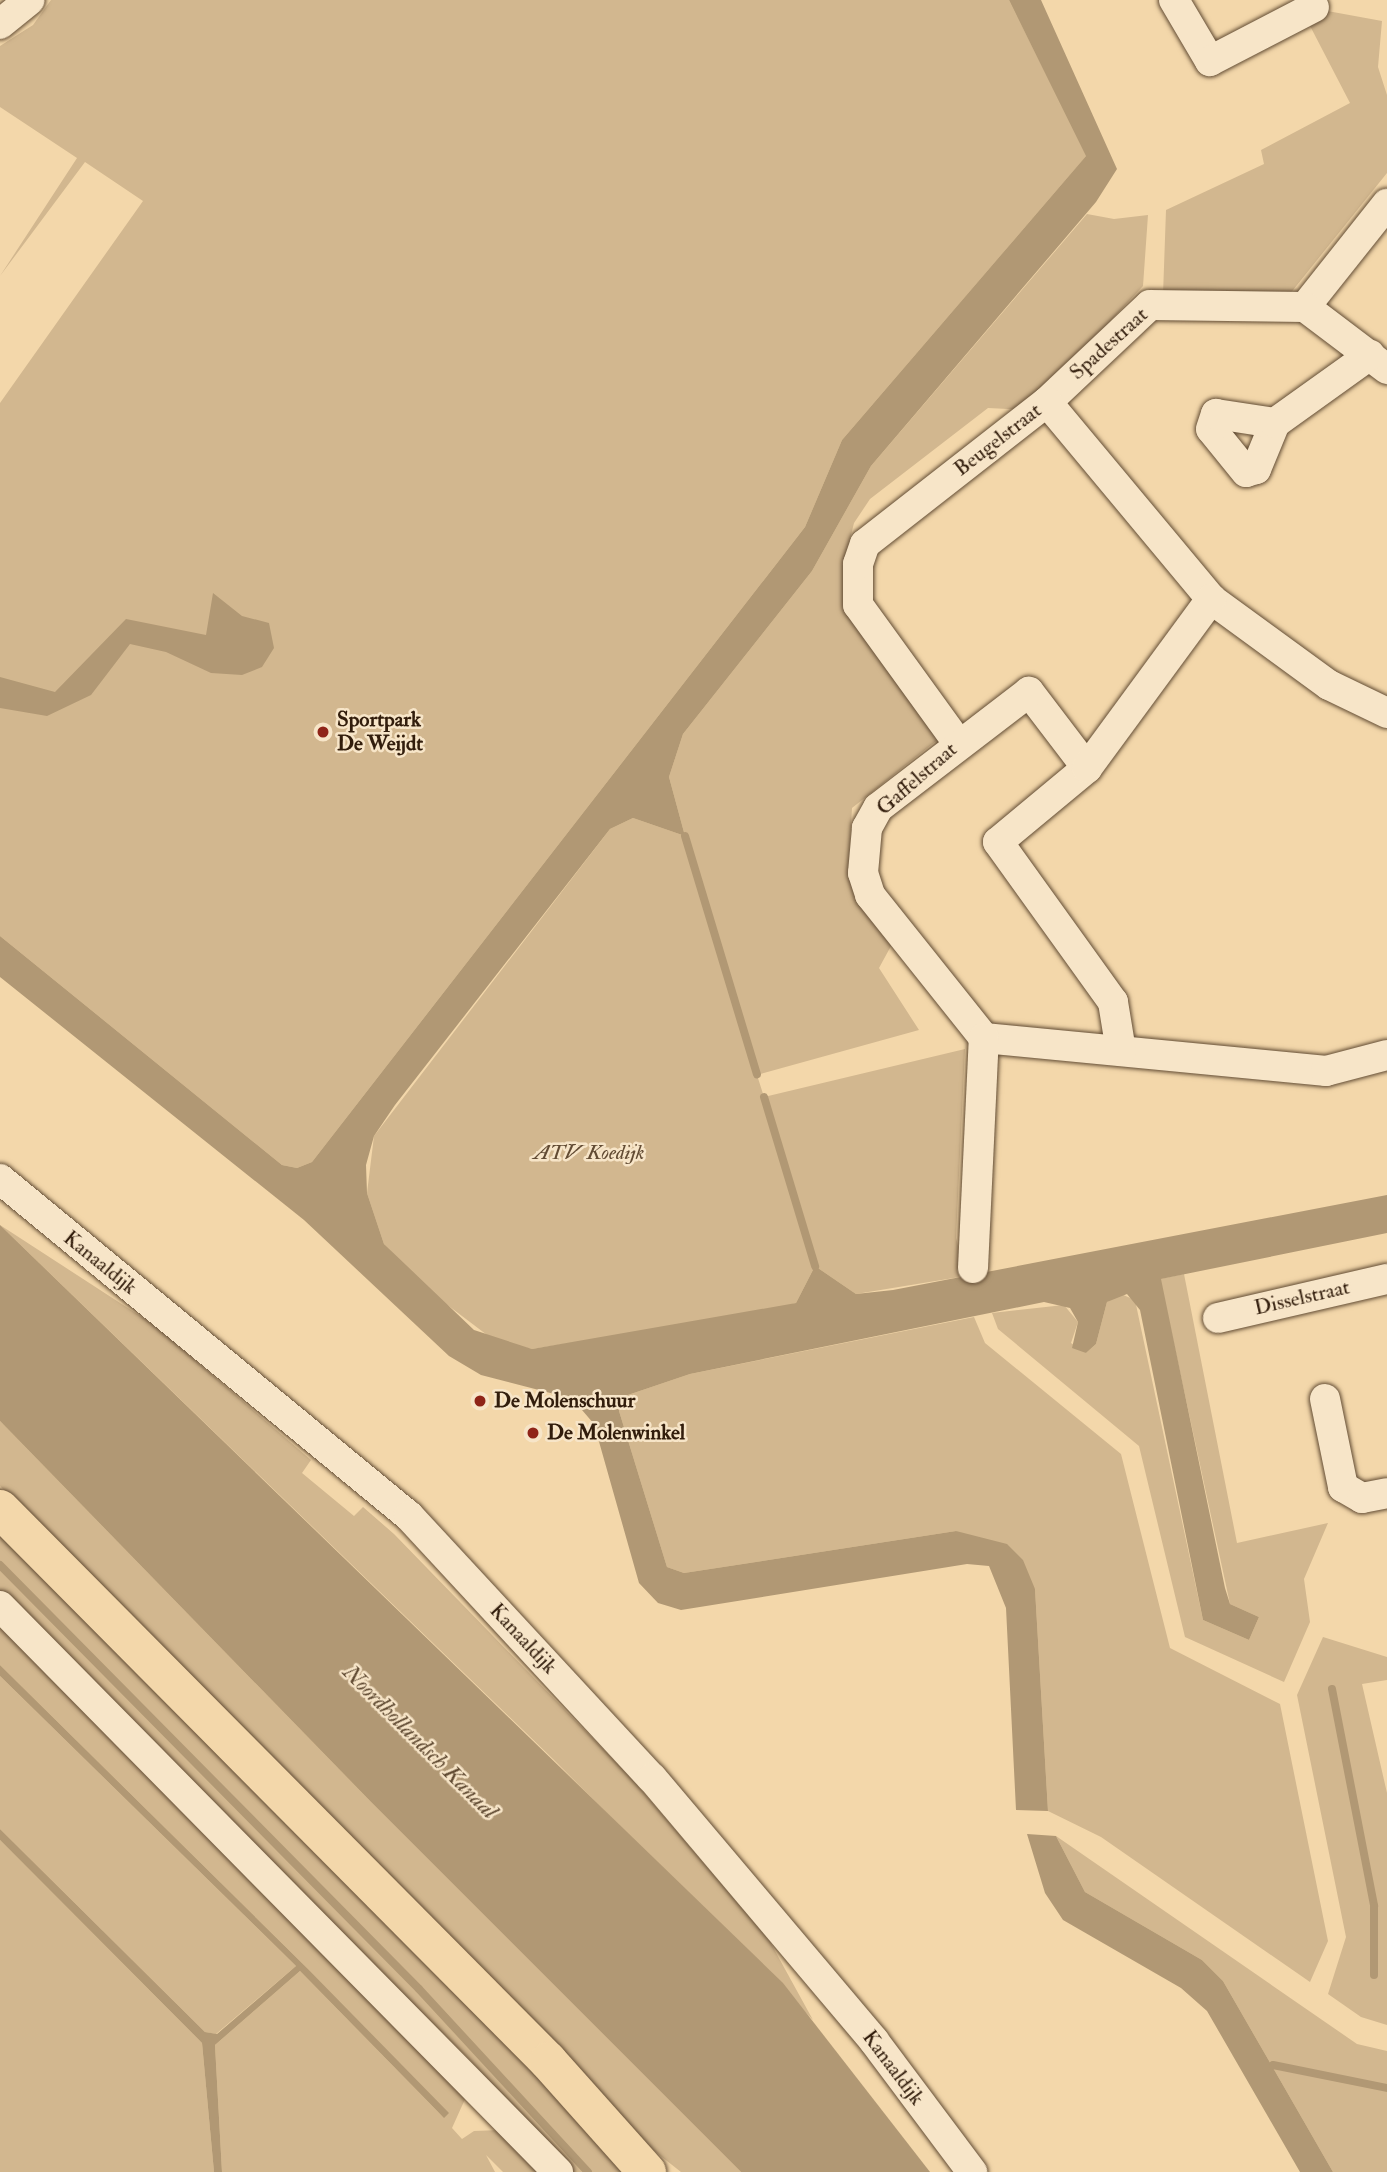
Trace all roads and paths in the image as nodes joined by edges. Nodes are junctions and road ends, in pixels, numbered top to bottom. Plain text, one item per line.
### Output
1 (30, 0) edge
2 (1174, 0) edge
3 (1300, 0) edge
4 (0, 24) edge
5 (1387, 204) edge
6 (1305, 307) junction
7 (1379, 362) edge
8 (1047, 402) junction
9 (1275, 423) dead end
10 (1212, 599) junction
11 (1387, 713) edge
12 (958, 743) junction
13 (1087, 768) junction
14 (984, 1038) junction
15 (1121, 1051) junction
16 (1387, 1055) edge
17 (0, 1179) edge
18 (973, 1268) dead end
19 (1387, 1279) edge
20 (1218, 1318) dead end
21 (1325, 1399) dead end
22 (1387, 1493) edge
23 (0, 1509) edge
24 (0, 1606) edge
25 (558, 2172) edge
26 (648, 2172) edge
27 (972, 2172) edge

1 - 4 street
2 - 3 street
5 - 6 street
6 - 7 street
6 - 8 street, Spadestraat
7 - 9 street
8 - 10 street, Beugelstraat
8 - 12 street, Beugelstraat
10 - 11 street, Beugelstraat
10 - 13 street
12 - 13 street, Gaffelstraat
12 - 14 street, Gaffelstraat
13 - 15 street
14 - 15 street
14 - 18 street
15 - 16 street
17 - 27 street, Kanaaldijk
19 - 20 street, Disselstraat
21 - 22 street
23 - 26 main road
24 - 25 street

